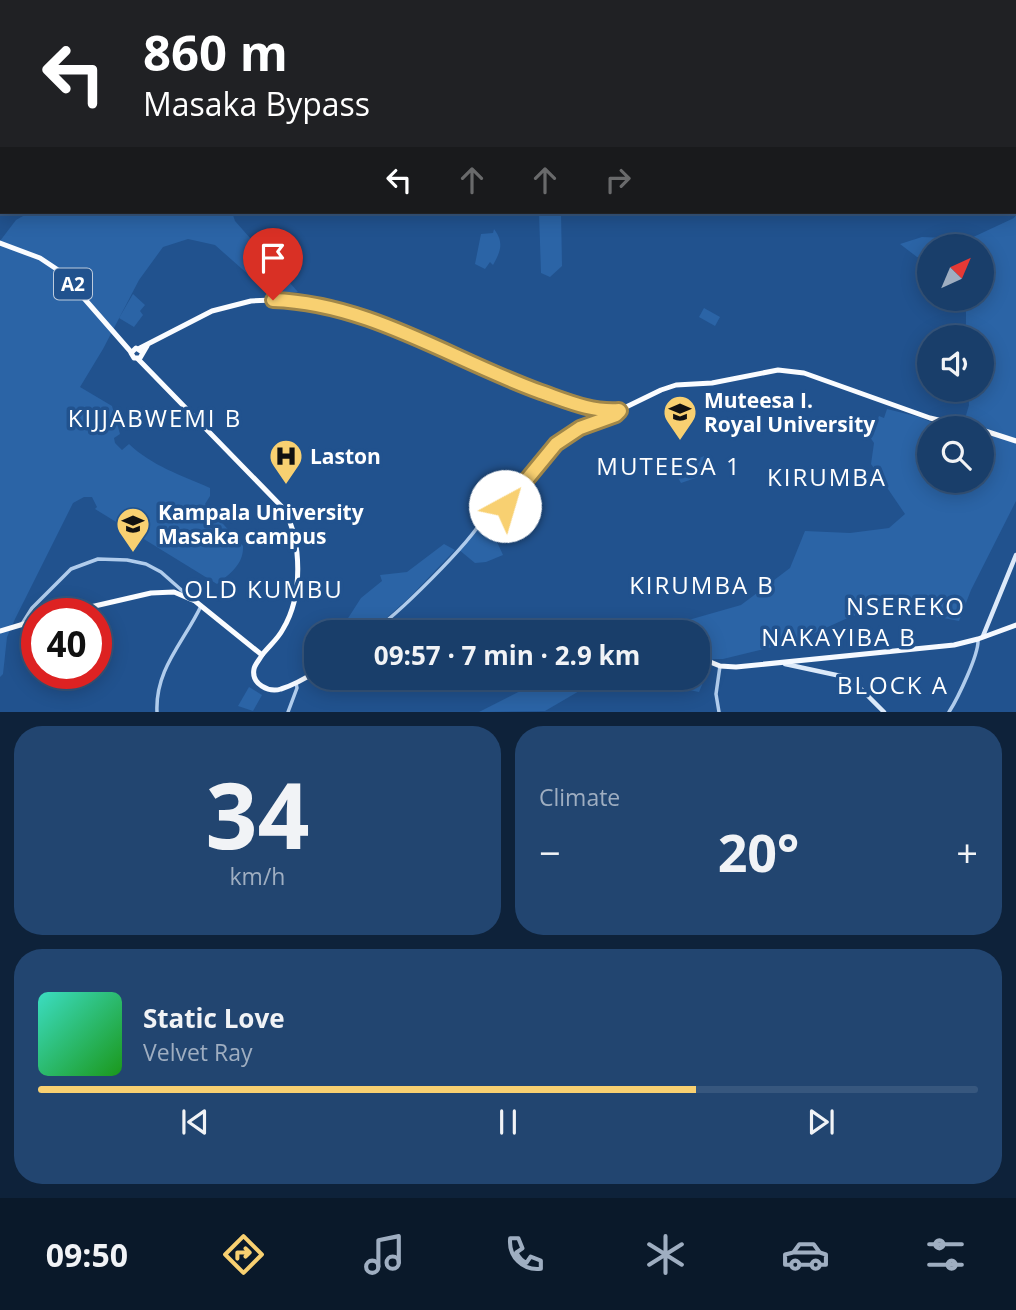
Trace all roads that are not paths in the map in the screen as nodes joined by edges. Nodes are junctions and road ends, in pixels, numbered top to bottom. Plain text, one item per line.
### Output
1 (0, 243) edge
2 (138, 351) junction
3 (619, 410) junction
4 (924, 416) edge
5 (994, 434) edge
6 (1016, 441) edge
7 (1016, 555) edge
8 (188, 597) junction
9 (43, 598) edge
10 (112, 602) edge
11 (202, 607) junction
12 (386, 620) edge
13 (21, 625) edge
14 (1016, 625) edge
15 (0, 631) edge
16 (980, 638) junction
17 (261, 654) junction
18 (710, 662) edge
19 (782, 663) junction
20 (720, 666) junction
21 (304, 678) edge
22 (297, 682) junction
23 (288, 711) edge
24 (158, 712) edge
25 (719, 712) edge
26 (884, 712) edge
27 (949, 712) edge

1 - 2 highway, A2
2 - 3 highway
2 - 17 highway, A2
3 - 4 highway
3 - 12 street
5 - 6 highway
7 - 16 main road
8 - 9 street
8 - 10 highway
8 - 11 highway
11 - 17 highway
11 - 24 street
13 - 15 highway
14 - 16 main road
16 - 19 main road
16 - 27 street
17 - 22 main road
18 - 20 main road
19 - 20 main road
19 - 26 main road
20 - 25 street
21 - 22 main road
22 - 23 street

